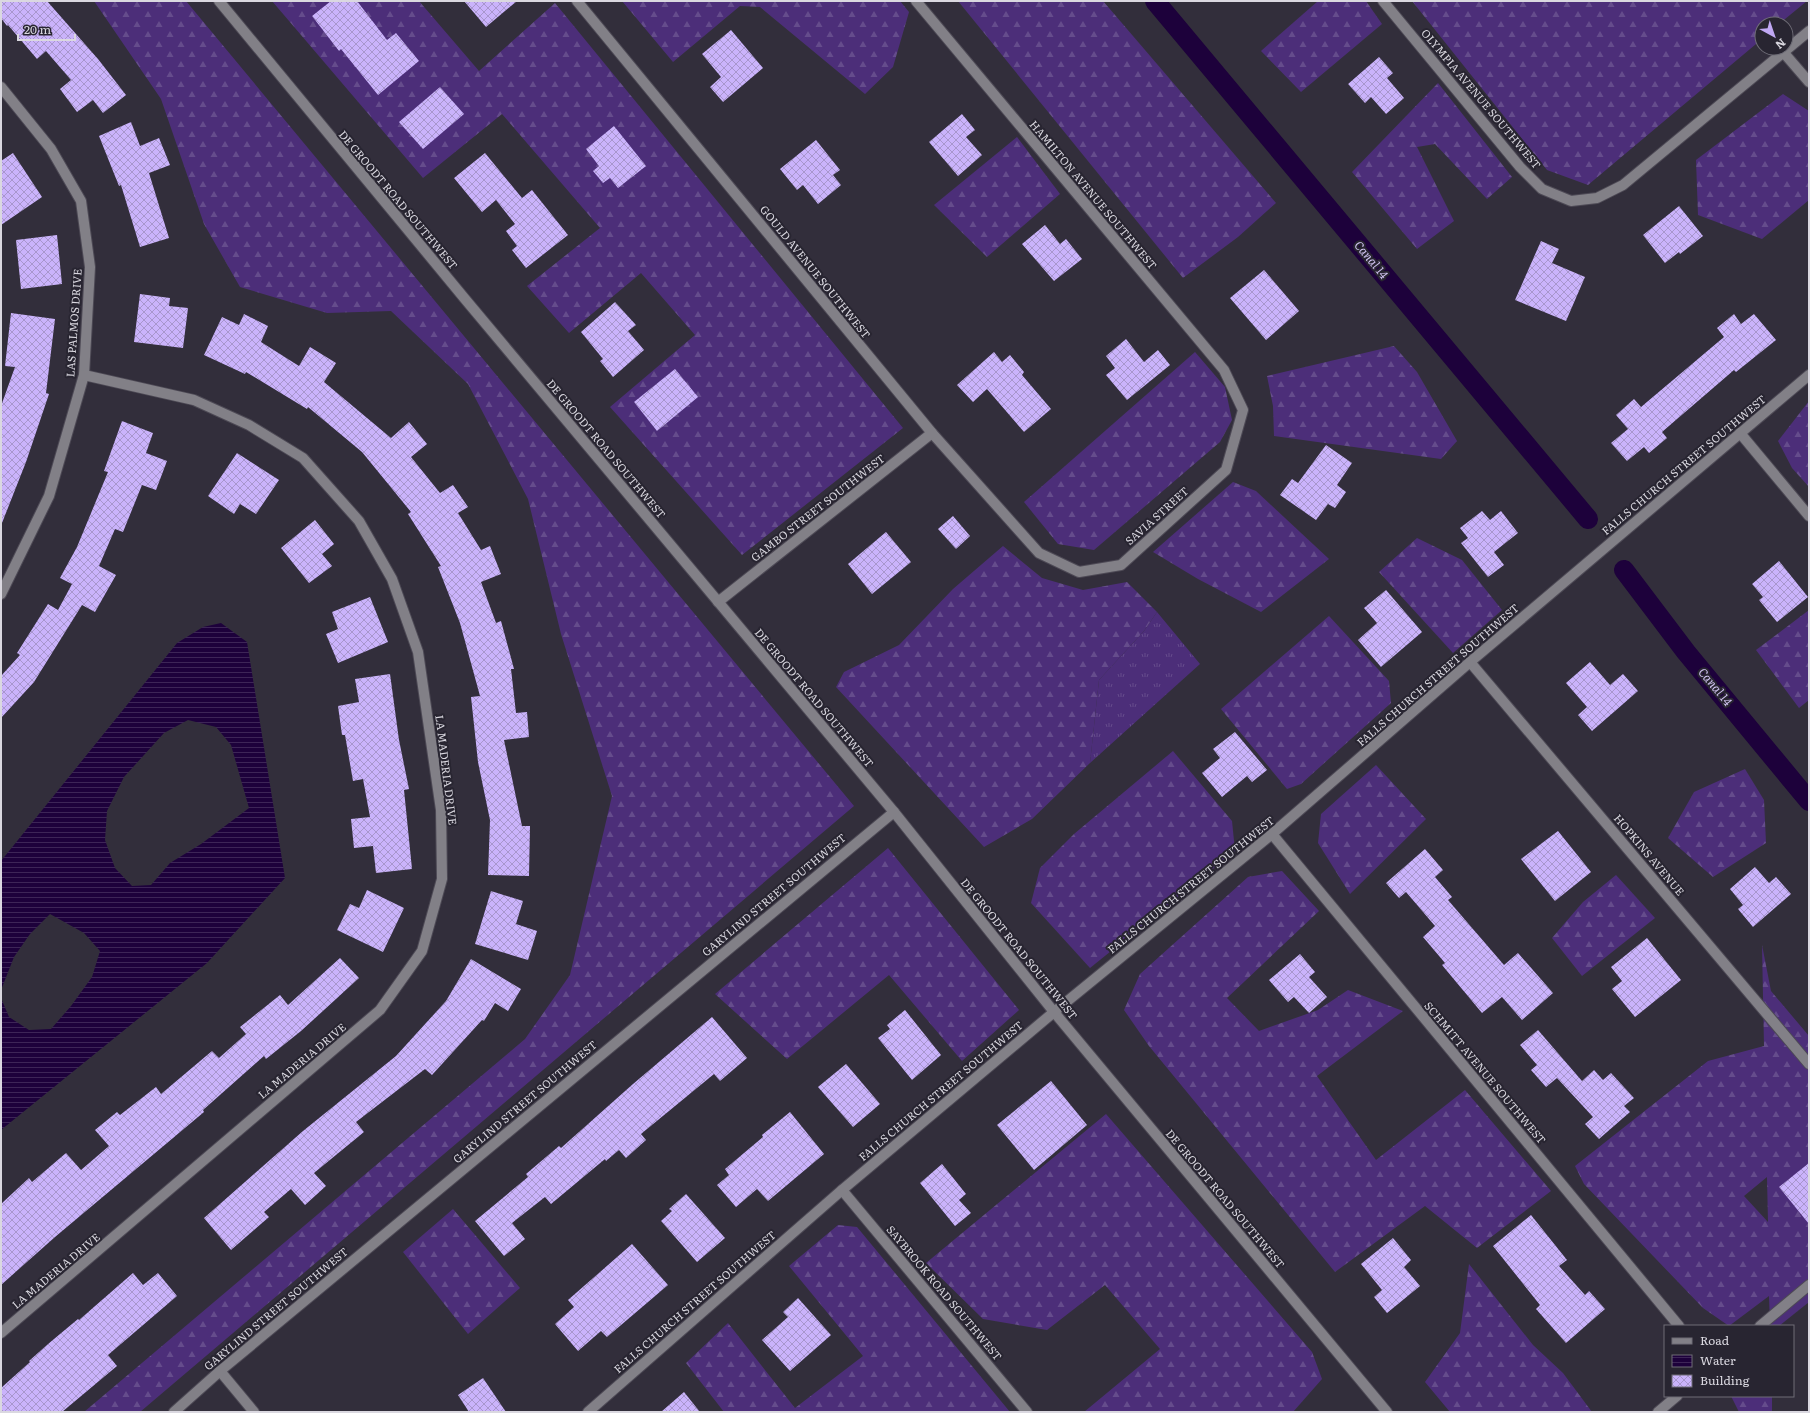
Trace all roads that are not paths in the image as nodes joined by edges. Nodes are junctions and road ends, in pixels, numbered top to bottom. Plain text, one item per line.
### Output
1 (219, 1) edge
2 (577, 1) edge
3 (916, 1) edge
4 (1383, 1) edge
5 (1809, 31) edge
6 (1794, 44) edge
7 (1779, 56) edge
8 (1787, 56) edge
9 (1809, 82) edge
10 (1, 87) edge
11 (84, 375) junction
12 (1809, 375) edge
13 (1243, 410) joint
14 (932, 433) junction
15 (1740, 433) junction
16 (1809, 516) edge
17 (1039, 553) joint
18 (1, 594) edge
19 (718, 602) junction
20 (1470, 662) junction
21 (894, 812) junction
22 (1272, 834) junction
23 (1054, 1012) junction
24 (1809, 1064) edge
25 (842, 1190) junction
26 (1809, 1285) edge
27 (1678, 1325) edge
28 (1761, 1325) edge
29 (1, 1333) edge
30 (220, 1371) junction
31 (1676, 1397) edge
32 (174, 1412) edge
33 (254, 1412) edge
34 (588, 1412) edge
35 (1027, 1412) edge
36 (1387, 1412) edge
37 (1658, 1412) edge

1 - 19 street, DE GROODT ROAD SOUTHWEST
2 - 14 street, GOULD AVENUE SOUTHWEST
3 - 13 street, HAMILTON AVENUE SOUTHWEST
4 - 7 street, OLYMPIA AVENUE SOUTHWEST
5 - 6 street
8 - 9 street
10 - 11 street, LAS PALMOS DRIVE
11 - 18 street, LAS PALMOS DRIVE
11 - 29 street, LA MADERIA DRIVE
12 - 15 street, FALLS CHURCH STREET SOUTHWEST
13 - 17 street, SAVIA STREET
14 - 17 street, GOULD AVENUE SOUTHWEST
14 - 19 street, GAMBO STREET SOUTHWEST
15 - 16 street
15 - 20 street, FALLS CHURCH STREET SOUTHWEST
19 - 21 street, DE GROODT ROAD SOUTHWEST
20 - 22 street, FALLS CHURCH STREET SOUTHWEST
20 - 24 street, HOPKINS AVENUE
21 - 23 street, DE GROODT ROAD SOUTHWEST
21 - 30 street, GARYLIND STREET SOUTHWEST
22 - 23 street, FALLS CHURCH STREET SOUTHWEST
22 - 27 street, SCHMITT AVENUE SOUTHWEST
23 - 25 street, FALLS CHURCH STREET SOUTHWEST
23 - 36 street, DE GROODT ROAD SOUTHWEST
25 - 34 street, FALLS CHURCH STREET SOUTHWEST
25 - 35 street, SAYBROOK ROAD SOUTHWEST
26 - 28 street
30 - 32 street, GARYLIND STREET SOUTHWEST
30 - 33 street
31 - 37 street

